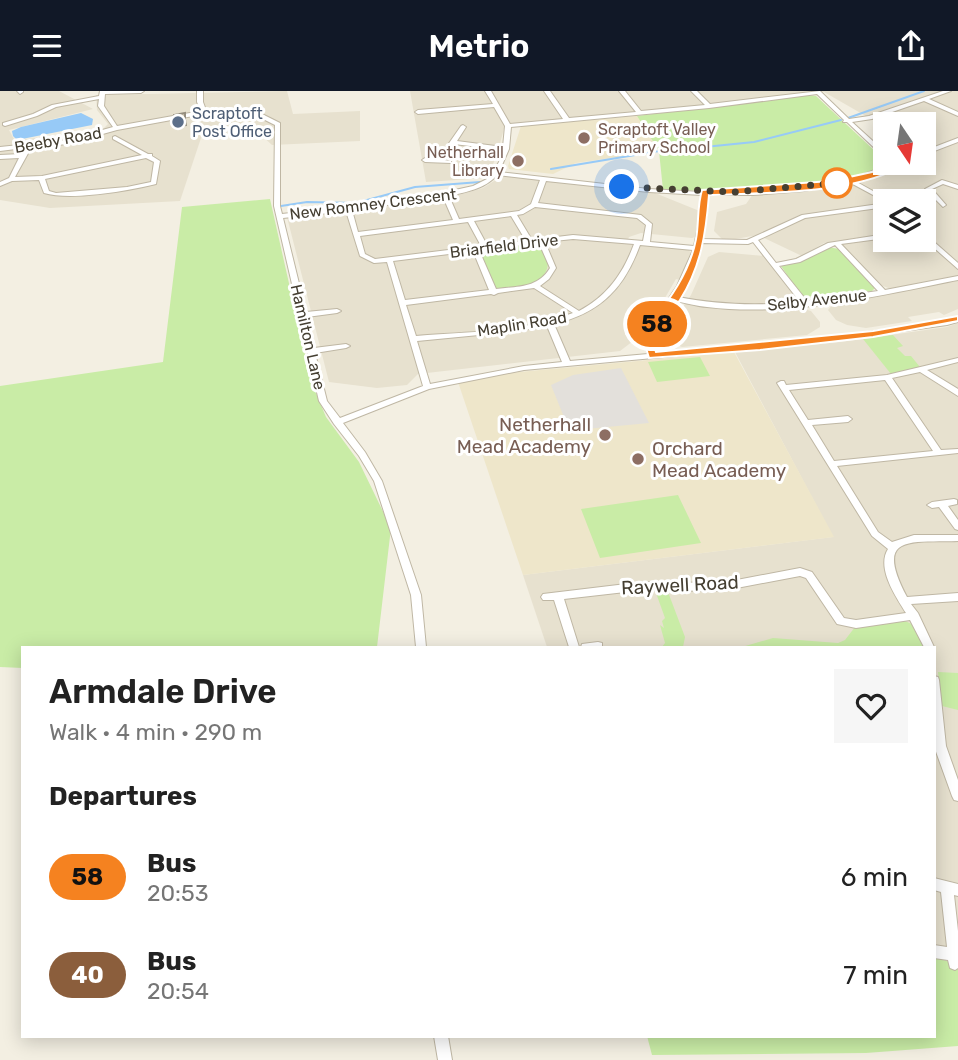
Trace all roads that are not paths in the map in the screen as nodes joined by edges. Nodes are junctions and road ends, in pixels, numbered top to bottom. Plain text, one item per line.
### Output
1 (141, 91) edge
2 (200, 91) edge
3 (488, 91) edge
4 (547, 91) edge
5 (622, 91) edge
6 (695, 91) edge
7 (767, 91) edge
8 (817, 91) edge
9 (948, 91) edge
10 (102, 94) edge
11 (775, 97) junction
12 (122, 99) dead end
13 (924, 99) junction
14 (496, 104) junction
15 (709, 106) junction
16 (204, 111) junction
17 (418, 112) dead end
18 (640, 113) junction
19 (957, 113) edge
20 (567, 120) junction
21 (845, 121) junction
22 (5, 124) dead end
23 (509, 126) junction
24 (463, 127) dead end
25 (116, 128) junction
26 (115, 138) dead end
27 (958, 140) edge
28 (453, 142) junction
29 (947, 144) junction
30 (873, 146) edge
31 (28, 147) junction
32 (936, 148) edge
33 (0, 149) edge
34 (506, 149) junction
35 (958, 151) edge
36 (150, 155) junction
37 (23, 156) junction
38 (0, 157) edge
39 (425, 160) dead end
40 (440, 161) junction
41 (449, 162) dead end
42 (495, 173) junction
43 (873, 173) edge
44 (544, 178) junction
45 (11, 179) junction
46 (43, 179) junction
47 (851, 181) junction
48 (0, 184) edge
49 (958, 187) edge
50 (705, 192) junction
51 (873, 194) edge
52 (446, 196) junction
53 (534, 205) junction
54 (873, 205) edge
55 (943, 205) dead end
56 (348, 208) junction
57 (513, 214) junction
58 (279, 216) junction
59 (470, 219) junction
60 (457, 221) junction
61 (356, 234) junction
62 (873, 238) edge
63 (755, 240) junction
64 (541, 241) junction
65 (530, 242) junction
66 (642, 242) junction
67 (836, 243) junction
68 (699, 245) junction
69 (936, 246) edge
70 (485, 248) junction
71 (475, 249) junction
72 (390, 261) junction
73 (774, 265) junction
74 (958, 267) edge
75 (958, 278) edge
76 (535, 286) junction
77 (883, 292) junction
78 (494, 293) junction
79 (675, 299) junction
80 (803, 301) junction
81 (402, 303) junction
82 (337, 311) dead end
83 (579, 314) junction
84 (302, 315) junction
85 (958, 319) edge
86 (550, 323) junction
87 (412, 339) junction
88 (346, 346) dead end
89 (310, 351) junction
90 (652, 355) junction
91 (958, 360) edge
92 (568, 364) junction
93 (921, 369) junction
94 (887, 377) junction
95 (427, 387) junction
96 (958, 393) edge
97 (850, 419) dead end
98 (337, 422) junction
99 (808, 423) junction
100 (955, 451) dead end
101 (938, 452) junction
102 (832, 464) junction
103 (954, 502) dead end
104 (958, 527) edge
105 (958, 538) edge
106 (892, 547) junction
107 (558, 596) junction
108 (546, 597) dead end
109 (958, 597) edge
110 (905, 601) junction
111 (914, 616) junction
112 (421, 646) edge
113 (574, 646) edge
114 (929, 646) edge
115 (936, 710) edge
116 (939, 765) edge
117 (958, 796) edge
118 (947, 887) edge
119 (936, 952) edge
120 (441, 1038) edge
121 (445, 1060) edge

1 - 10 street
1 - 12 street
2 - 16 street
3 - 14 street
4 - 20 street
5 - 18 street
6 - 15 street
7 - 11 street
8 - 11 street
8 - 21 street
9 - 13 street
10 - 22 street
10 - 25 street
11 - 15 street
13 - 19 street
13 - 21 street
14 - 17 street
14 - 23 street
15 - 18 street
16 - 25 street, Beeby Road
16 - 58 street, Hamilton Lane
18 - 20 street
20 - 23 street
21 - 30 street
23 - 34 street
24 - 28 street
25 - 31 street, Beeby Road
26 - 36 street
27 - 29 street
28 - 34 street
28 - 40 street
29 - 32 street
29 - 35 street
31 - 33 street, Beeby Road
31 - 37 street
34 - 42 street
36 - 46 street
36 - 46 street
37 - 38 street
37 - 45 street
39 - 40 street
40 - 41 street
42 - 44 street
42 - 52 street, New Romney Crescent
43 - 47 street
44 - 50 street
44 - 53 street
45 - 46 street
45 - 48 street
47 - 50 street
47 - 51 street
49 - 55 street
50 - 68 street
52 - 56 street, New Romney Crescent
52 - 60 street
53 - 57 street
53 - 66 street
54 - 63 street
56 - 58 street, New Romney Crescent
56 - 61 street
57 - 59 street
57 - 65 street
58 - 84 street, Hamilton Lane
59 - 60 street
59 - 70 street
60 - 61 street
61 - 72 street
62 - 67 street
63 - 68 street, Briarfield Drive
63 - 73 street
64 - 65 street, Briarfield Drive
64 - 66 street, Briarfield Drive
64 - 76 street
65 - 70 street, Briarfield Drive
66 - 68 street, Briarfield Drive
66 - 83 street, Maplin Road
67 - 73 street
67 - 77 street
68 - 79 street
69 - 74 street
70 - 71 street, Briarfield Drive
71 - 72 street, Briarfield Drive
71 - 78 street
72 - 81 street
73 - 80 street
75 - 77 street, Selby Avenue
76 - 78 street
76 - 83 street
77 - 80 street, Selby Avenue
78 - 81 street
79 - 80 street, Selby Avenue
79 - 90 street
81 - 87 street
82 - 84 street
83 - 86 street, Maplin Road
84 - 89 street, Hamilton Lane
85 - 90 street
86 - 87 street, Maplin Road
86 - 92 street
87 - 95 street
88 - 89 street
89 - 98 street, Hamilton Lane
90 - 92 street
91 - 93 street
92 - 95 street
93 - 94 street
93 - 96 street
94 - 99 street
94 - 101 street
95 - 98 street
97 - 99 street
98 - 112 street, Hamilton Lane
99 - 102 street
100 - 101 street
101 - 102 street
102 - 106 street
103 - 104 street
105 - 106 street
106 - 110 street
107 - 108 street, Raywell Road
107 - 111 street, Raywell Road
107 - 113 street
109 - 110 street
110 - 111 street
111 - 114 street
115 - 116 street
116 - 117 street
118 - 119 street
120 - 121 street

